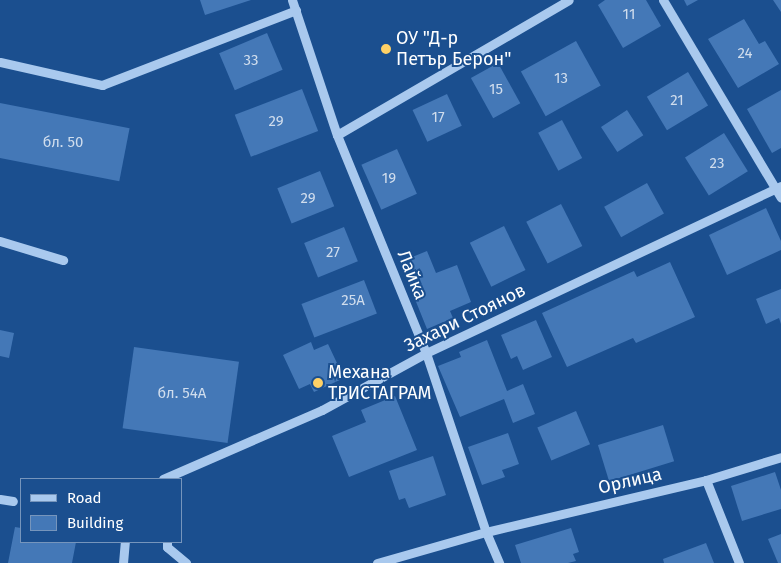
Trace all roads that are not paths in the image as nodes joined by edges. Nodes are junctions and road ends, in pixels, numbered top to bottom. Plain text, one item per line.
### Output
1 (292, 0) edge
2 (568, 0) edge
3 (663, 0) edge
4 (296, 10) junction
5 (0, 62) edge
6 (337, 135) junction
7 (779, 187) edge
8 (781, 198) edge
9 (0, 241) edge
10 (63, 260) dead end
11 (426, 353) junction
12 (781, 457) edge
13 (167, 478) edge
14 (706, 480) junction
15 (0, 499) edge
16 (13, 501) dead end
17 (486, 532) junction
18 (125, 543) edge
19 (167, 543) edge
20 (123, 563) edge
21 (186, 563) edge
22 (377, 563) edge
23 (499, 563) edge
24 (739, 563) edge

1 - 4 street, Лайка
2 - 6 street
3 - 7 street
4 - 5 street
4 - 6 street, Лайка
6 - 11 street, Лайка
7 - 8 street
7 - 11 street, Захари Стоянов
9 - 10 street
11 - 13 street, Захари Стоянов
11 - 17 street, Лайка
12 - 14 street, Орлица
14 - 17 street, Орлица
14 - 24 street
15 - 16 street
17 - 22 street, Орлица
17 - 23 street, Лайка
18 - 20 street
19 - 21 street

